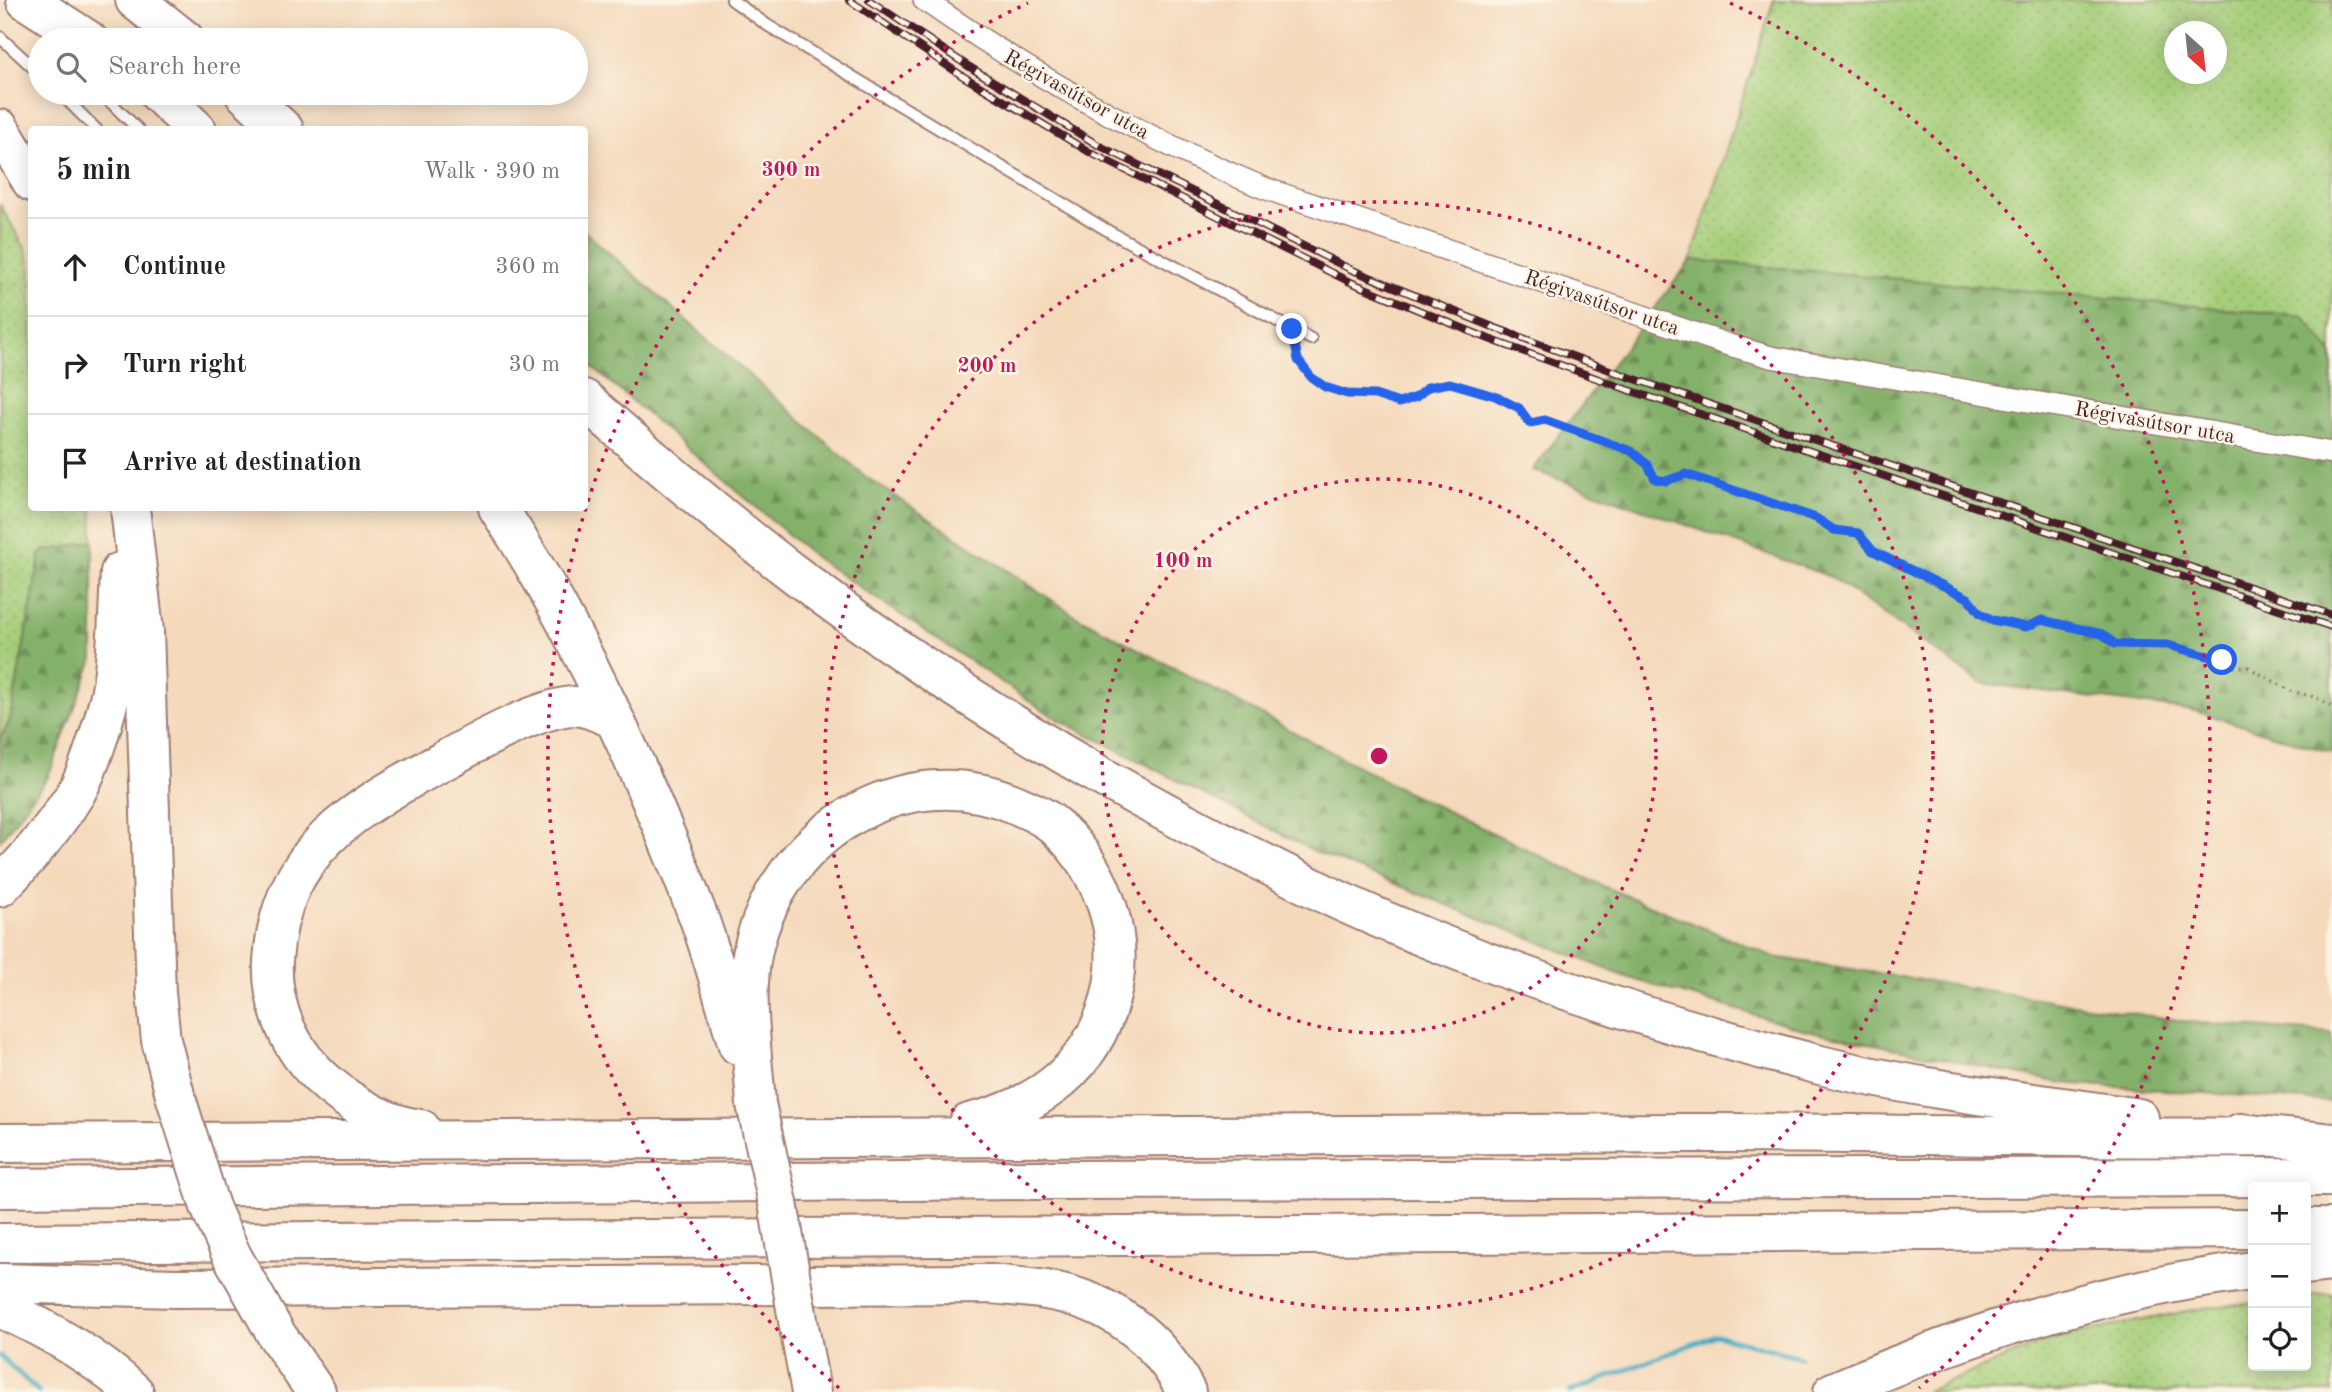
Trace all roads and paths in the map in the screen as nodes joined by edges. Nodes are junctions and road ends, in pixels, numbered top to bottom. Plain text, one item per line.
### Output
1 (15, 0) edge
2 (135, 0) edge
3 (732, 0) edge
4 (924, 0) edge
5 (38, 5) edge
6 (72, 28) edge
7 (94, 28) edge
8 (170, 28) edge
9 (0, 37) edge
10 (28, 63) edge
11 (72, 105) edge
12 (113, 105) edge
13 (171, 105) edge
14 (257, 105) edge
15 (93, 126) edge
16 (135, 126) edge
17 (193, 126) edge
18 (280, 126) edge
19 (0, 128) edge
20 (28, 175) edge
21 (1292, 329) junction
22 (1311, 339) dead end
23 (588, 403) edge
24 (2332, 453) edge
25 (128, 511) edge
26 (128, 511) edge
27 (500, 511) edge
28 (2332, 706) edge
29 (614, 719) junction
30 (0, 887) edge
31 (756, 1104) junction
32 (919, 1135) junction
33 (2266, 1137) junction
34 (510, 1138) junction
35 (0, 1143) edge
36 (2332, 1143) edge
37 (2332, 1177) edge
38 (0, 1188) edge
39 (2248, 1228) edge
40 (2311, 1228) edge
41 (2332, 1228) edge
42 (0, 1243) edge
43 (2332, 1262) edge
44 (2311, 1264) edge
45 (2248, 1272) edge
46 (0, 1283) edge
47 (0, 1308) edge
48 (800, 1332) junction
49 (134, 1392) edge
50 (316, 1392) edge
51 (803, 1392) edge
52 (811, 1392) edge
53 (1186, 1392) edge
54 (1833, 1392) edge

1 - 5 lane
2 - 8 highway
3 - 21 lane
4 - 24 street, Régivasútsor utca
5 - 6 highway
5 - 7 highway
9 - 10 lane
11 - 15 lane
12 - 16 lane
13 - 17 highway
14 - 18 highway
19 - 20 highway
21 - 22 lane
21 - 28 path
23 - 33 highway
25 - 30 highway
26 - 50 highway, bridge
27 - 29 highway
29 - 31 highway
29 - 34 highway
31 - 32 highway
31 - 48 highway, bridge
32 - 33 highway
32 - 34 highway
33 - 36 highway
34 - 35 highway
37 - 38 highway
39 - 42 highway
40 - 41 highway
43 - 44 highway
45 - 54 highway
46 - 53 highway
47 - 49 highway
48 - 51 highway
48 - 52 highway

